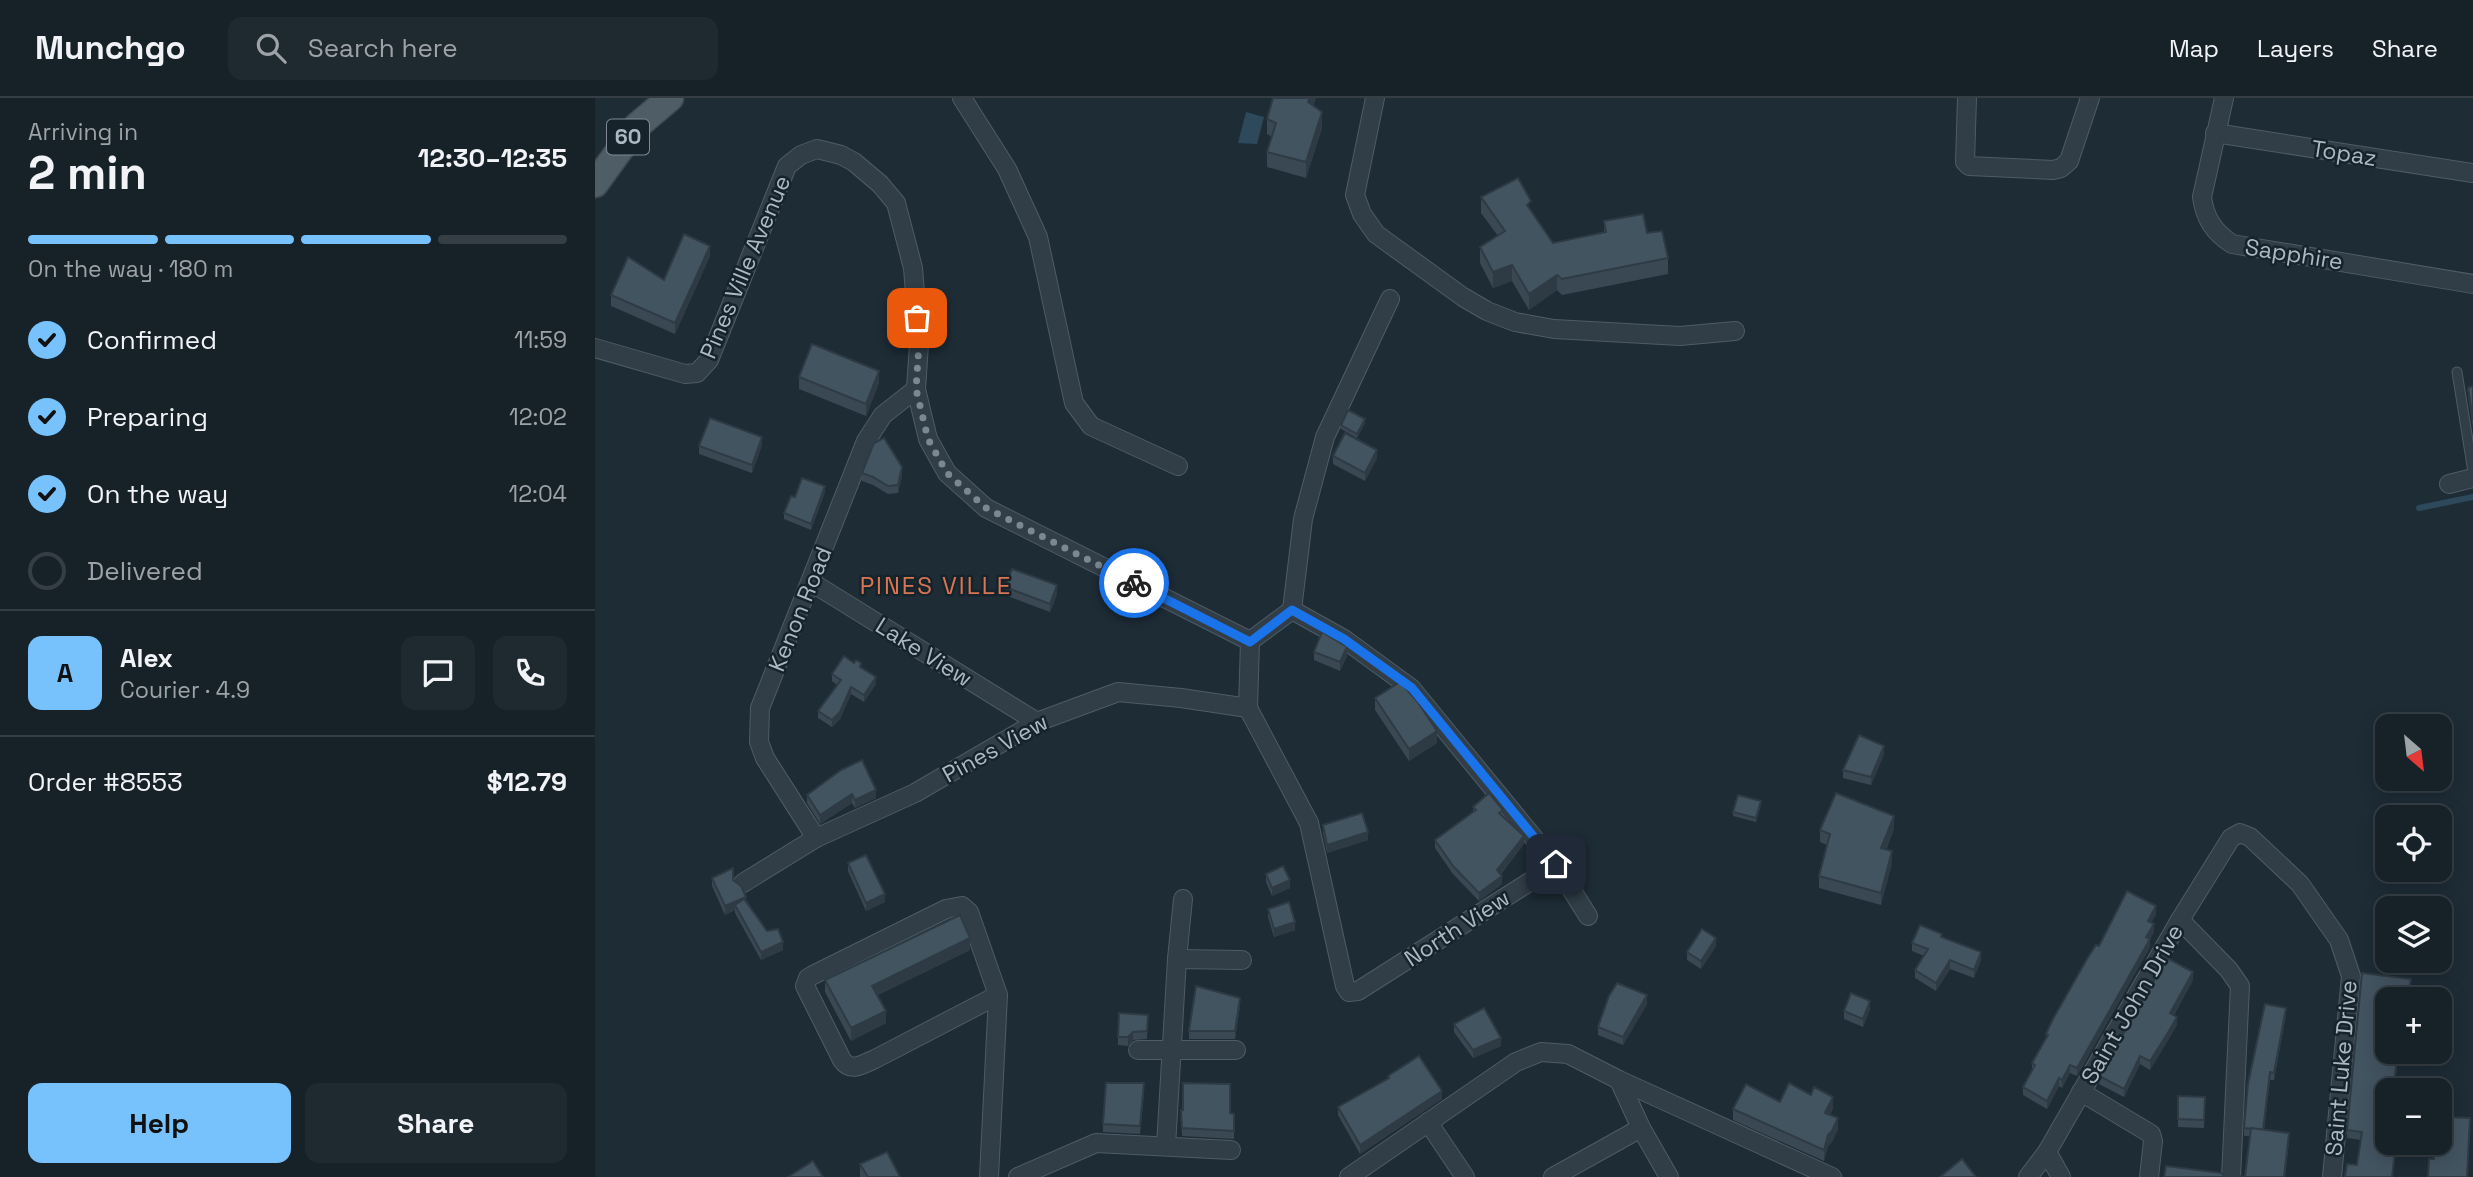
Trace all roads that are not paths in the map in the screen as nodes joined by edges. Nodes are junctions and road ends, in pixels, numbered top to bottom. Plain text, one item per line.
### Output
1 (670, 98) edge
2 (962, 98) edge
3 (1375, 98) edge
4 (1966, 98) edge
5 (2090, 98) edge
6 (2224, 98) edge
7 (2215, 133) junction
8 (2473, 173) edge
9 (595, 184) edge
10 (2473, 284) edge
11 (1390, 299) dead end
12 (1735, 331) dead end
13 (595, 348) edge
14 (2457, 372) dead end
15 (916, 389) junction
16 (1178, 466) dead end
17 (2473, 472) edge
18 (2473, 478) edge
19 (2449, 484) dead end
20 (811, 582) junction
21 (1292, 610) junction
22 (1250, 642) junction
23 (1248, 708) junction
24 (1037, 722) junction
25 (2239, 833) joint
26 (816, 838) junction
27 (1556, 864) junction
28 (743, 883) dead end
29 (1183, 899) dead end
30 (1588, 916) dead end
31 (2180, 920) junction
32 (1177, 959) junction
33 (1242, 960) dead end
34 (998, 995) junction
35 (1173, 1049) junction
36 (1138, 1050) dead end
37 (1236, 1050) dead end
38 (1619, 1080) junction
39 (2081, 1092) junction
40 (1428, 1122) junction
41 (1641, 1128) junction
42 (1166, 1146) junction
43 (1231, 1150) dead end
44 (2046, 1152) junction
45 (989, 1177) edge
46 (1018, 1177) edge
47 (1349, 1177) edge
48 (1465, 1177) edge
49 (1553, 1177) edge
50 (1669, 1177) edge
51 (1832, 1177) edge
52 (2028, 1177) edge
53 (2061, 1177) edge
54 (2149, 1177) edge
55 (2231, 1177) edge
56 (2332, 1177) edge

1 - 9 main road, 60
2 - 16 street
3 - 12 street
4 - 5 street
6 - 7 street, Sapphire
7 - 8 street, Topaz
7 - 10 street, Sapphire
11 - 21 street
13 - 15 street, Pines Ville Avenue
14 - 17 lane
15 - 20 street, Kenon Road
15 - 22 street, Pines Ville Avenue
18 - 19 street
20 - 24 street, Lake View
20 - 26 street, Kenon Road
21 - 22 street
21 - 27 street
22 - 23 street
23 - 24 street, Pines View
23 - 27 street, North View
24 - 26 street, Pines View
25 - 31 street, Saint John Drive
25 - 56 street, Saint Luke Drive
26 - 28 street, Pines View
27 - 30 street
29 - 32 street
31 - 39 street, Saint John Drive
31 - 55 street
32 - 33 street
32 - 35 street
34 - 34 street
34 - 45 street
35 - 36 street
35 - 37 street
35 - 42 street
38 - 40 street
38 - 41 street
38 - 51 street
39 - 44 street, Saint John Drive
39 - 54 street
40 - 47 street
40 - 48 street
41 - 49 street
41 - 50 street
42 - 43 street
42 - 46 street
44 - 52 street, Saint John Drive
44 - 53 street

